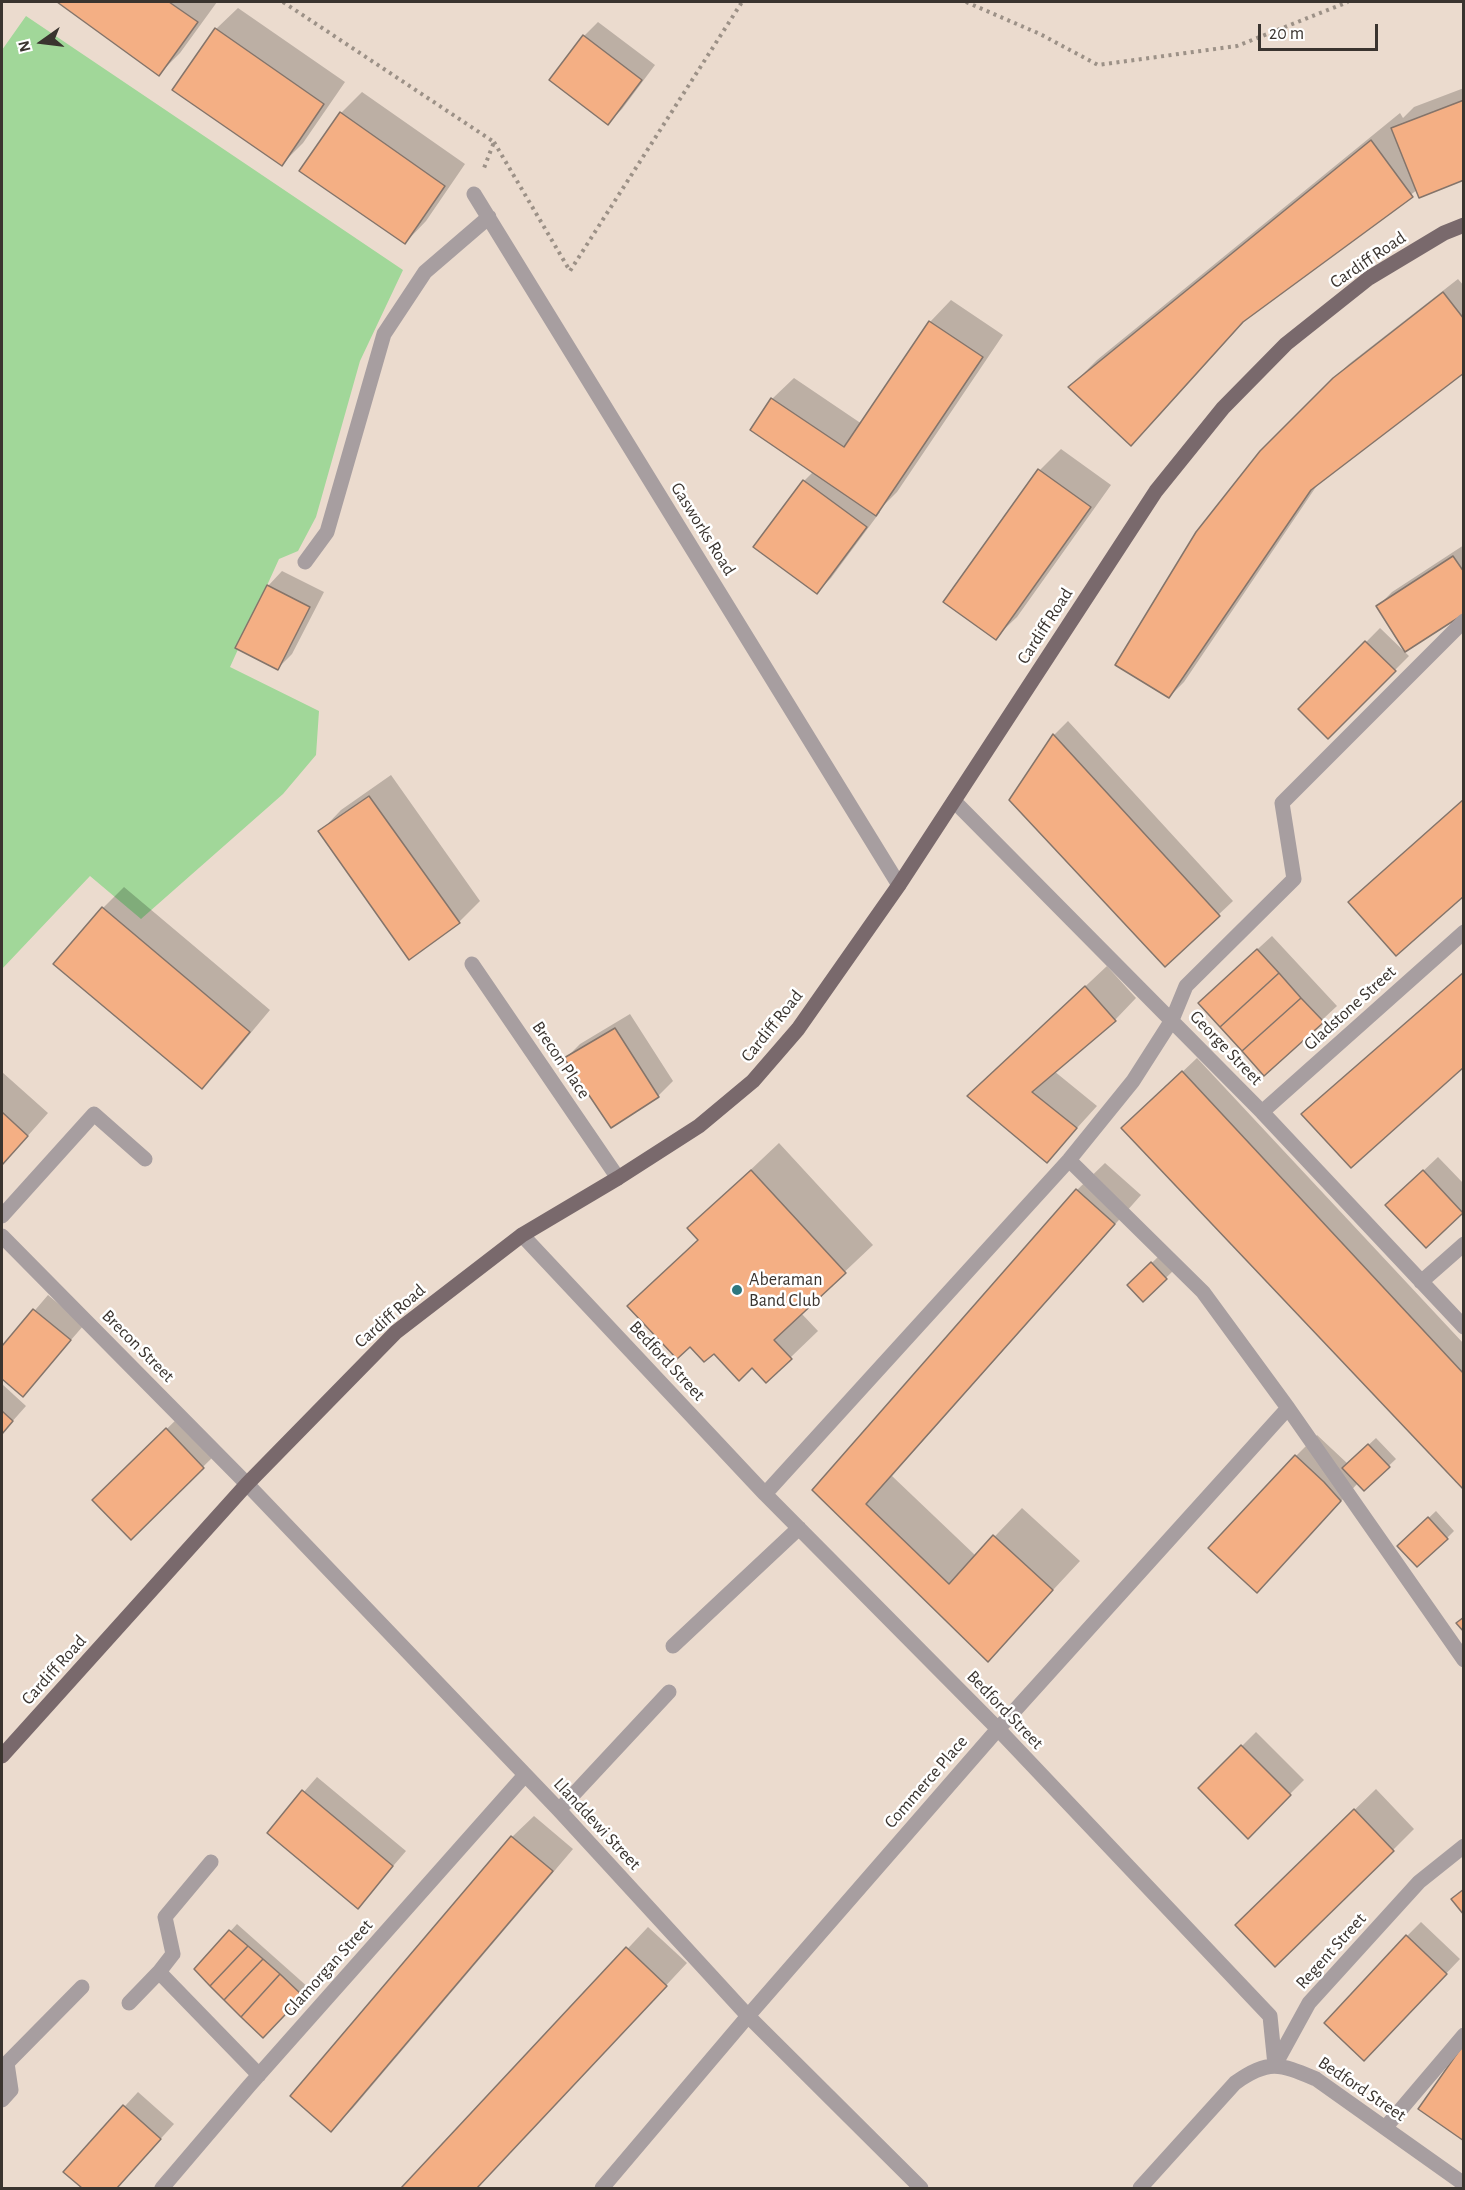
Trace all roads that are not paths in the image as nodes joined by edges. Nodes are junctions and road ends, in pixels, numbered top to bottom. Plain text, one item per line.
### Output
1 (474, 194) road end
2 (489, 218) junction
3 (1464, 225) edge
4 (305, 562) dead end
5 (1464, 621) edge
6 (954, 801) junction
7 (899, 885) junction
8 (1464, 932) edge
9 (472, 963) dead end
10 (1172, 1020) junction
11 (1262, 1112) junction
12 (145, 1159) dead end
13 (1069, 1160) junction
14 (618, 1178) junction
15 (2, 1216) edge
16 (522, 1235) junction
17 (2, 1236) edge
18 (1464, 1244) edge
19 (1421, 1282) junction
20 (1464, 1327) edge
21 (1288, 1408) junction
22 (247, 1484) junction
23 (765, 1494) junction
24 (799, 1528) junction
25 (673, 1646) dead end
26 (1464, 1660) edge
27 (669, 1692) dead end
28 (998, 1729) junction
29 (2, 1756) edge
30 (525, 1775) junction
31 (559, 1810) junction
32 (1464, 1846) edge
33 (211, 1862) dead end
34 (159, 1972) junction
35 (82, 1987) dead end
36 (129, 2003) dead end
37 (748, 2016) junction
38 (1464, 2035) edge
39 (1275, 2065) junction
40 (259, 2075) junction
41 (2, 2100) edge
42 (1385, 2128) junction
43 (1464, 2184) edge
44 (162, 2188) edge
45 (602, 2188) edge
46 (921, 2188) edge
47 (1140, 2188) edge

1 - 2 street, Gasworks Road
2 - 4 street
2 - 7 street, Gasworks Road
3 - 6 main road, Cardiff Road
5 - 10 street
6 - 7 main road, Cardiff Road
6 - 10 street, George Street
7 - 14 main road, Cardiff Road
8 - 11 street, Gladstone Street
9 - 14 street, Brecon Place
10 - 11 street, George Street
10 - 13 street
11 - 19 street, George Street
12 - 15 street
13 - 21 street
13 - 23 street
14 - 16 main road, Cardiff Road
16 - 22 main road, Cardiff Road
16 - 23 street, Bedford Street
17 - 22 street, Brecon Street
18 - 19 street
19 - 20 street, George Street
21 - 26 street
21 - 28 street, Commerce Place
22 - 29 main road, Cardiff Road
22 - 30 street, Llanddewi Street
23 - 24 street, Bedford Street
24 - 25 street
24 - 28 street, Bedford Street
27 - 31 street
28 - 37 street, Commerce Place
28 - 39 street, Bedford Street
30 - 31 street, Llanddewi Street
30 - 40 street, Glamorgan Street
31 - 37 street, Llanddewi Street
32 - 39 street, Regent Street
33 - 34 street
34 - 36 street
34 - 40 street
35 - 41 street
37 - 45 street, Commerce Place
37 - 46 street, Llanddewi Street
38 - 42 street
39 - 42 street, Bedford Street
39 - 47 street
40 - 44 street, Glamorgan Street
42 - 43 street, Bedford Street

